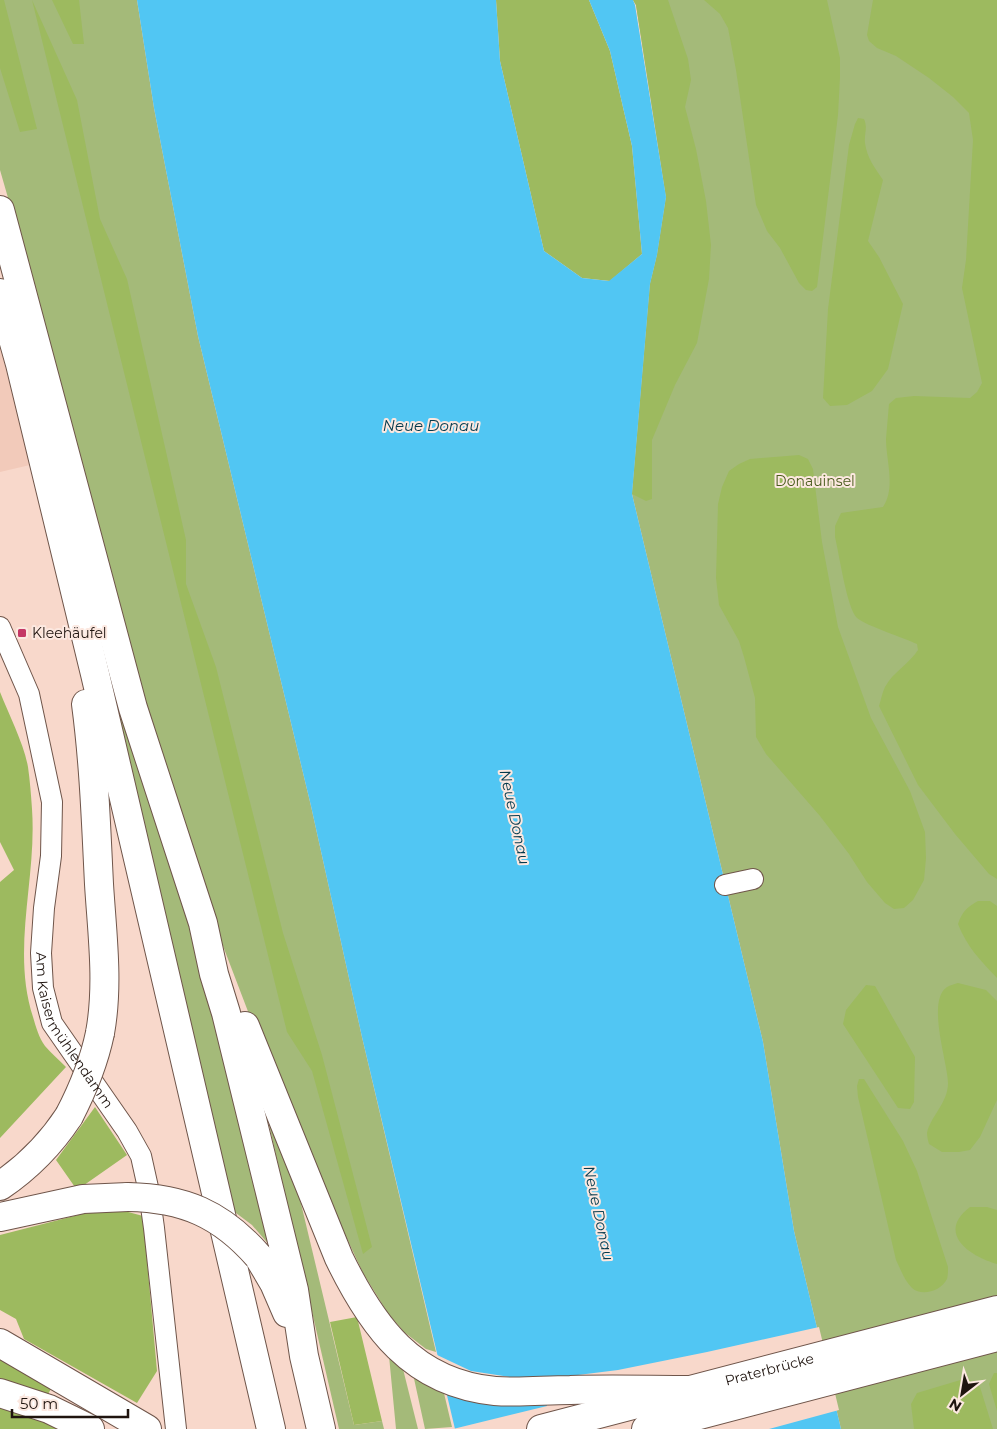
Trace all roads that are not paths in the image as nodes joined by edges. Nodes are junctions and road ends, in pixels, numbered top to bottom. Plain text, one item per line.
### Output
1 (0, 210) edge
2 (0, 293) edge
3 (73, 586) junction
4 (1, 638) edge
5 (752, 879) dead end
6 (725, 885) dead end
7 (203, 923) junction
8 (0, 1186) edge
9 (0, 1217) edge
10 (997, 1310) edge
11 (997, 1337) edge
12 (0, 1343) edge
13 (304, 1356) junction
14 (692, 1390) junction
15 (0, 1393) edge
16 (86, 1427) edge
17 (147, 1429) edge
18 (176, 1429) edge
19 (271, 1429) edge
20 (321, 1429) edge
21 (541, 1429) edge
22 (646, 1429) edge

1 - 7 highway
2 - 3 highway
3 - 8 highway, bridge
3 - 19 highway
4 - 18 street, Am Kaisermühlendamm
5 - 6 street
7 - 13 highway
7 - 14 highway
9 - 13 highway, bridge
10 - 14 highway, Praterbrücke
11 - 22 highway, Praterbrücke
12 - 17 highway
13 - 20 highway
14 - 21 highway, Praterbrücke
15 - 16 highway

